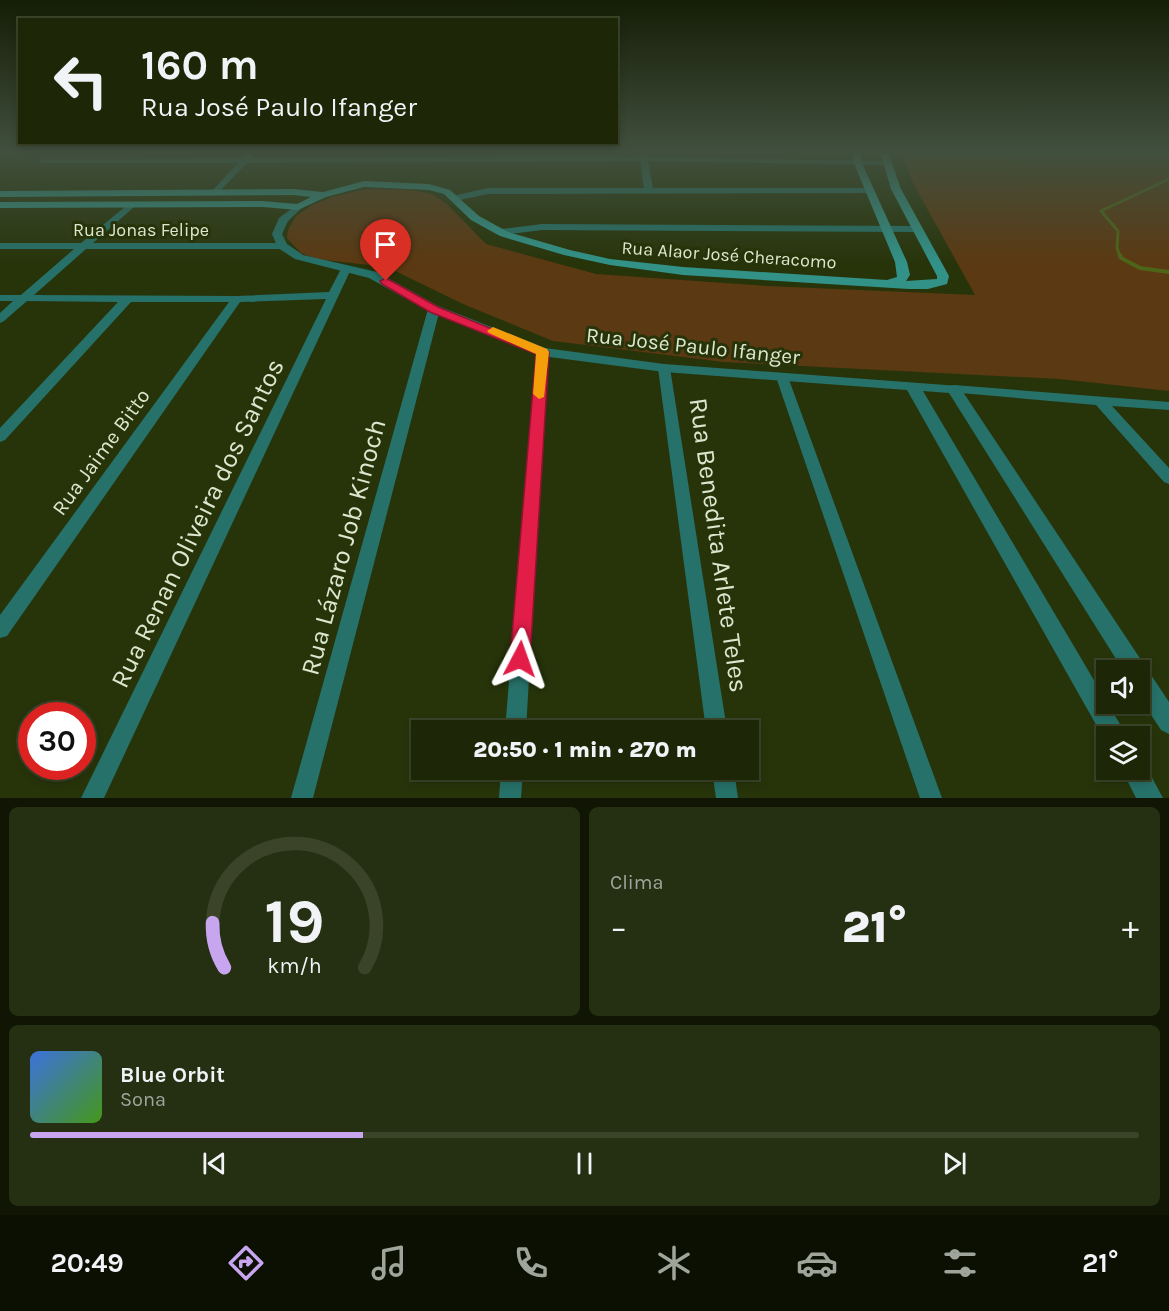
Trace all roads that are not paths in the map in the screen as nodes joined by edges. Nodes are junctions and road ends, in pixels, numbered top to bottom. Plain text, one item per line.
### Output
1 (219, 189) edge
2 (344, 189) edge
3 (437, 189) edge
4 (896, 189) edge
5 (649, 190) joint
6 (870, 190) joint
7 (216, 192) junction
8 (139, 193) junction
9 (0, 194) edge
10 (323, 195) junction
11 (455, 198) junction
12 (206, 204) junction
13 (0, 205) edge
14 (126, 205) junction
15 (298, 207) junction
16 (886, 228) junction
17 (916, 229) junction
18 (501, 232) junction
19 (0, 246) edge
20 (282, 246) junction
21 (82, 247) junction
22 (901, 262) junction
23 (346, 269) junction
24 (942, 275) junction
25 (892, 282) junction
26 (334, 295) junction
27 (0, 298) edge
28 (24, 298) junction
29 (128, 298) junction
30 (237, 299) junction
31 (434, 309) junction
32 (0, 319) edge
33 (542, 352) junction
34 (664, 368) junction
35 (782, 377) junction
36 (912, 386) junction
37 (954, 389) junction
38 (1100, 401) junction
39 (1169, 406) edge
40 (0, 437) edge
41 (1169, 478) edge
42 (0, 630) edge
43 (1129, 660) edge
44 (1150, 693) edge
45 (516, 720) edge
46 (716, 720) edge
47 (1169, 722) edge
48 (1109, 726) edge
49 (511, 780) edge
50 (725, 780) edge
51 (1140, 780) edge
52 (92, 798) edge
53 (302, 798) edge
54 (510, 798) edge
55 (728, 798) edge
56 (930, 798) edge
57 (1150, 798) edge

1 - 7 street
2 - 10 main road, Rua Alaor José Cheracomo
3 - 11 main road, Rua Alaor José Cheracomo
4 - 17 main road
5 - 6 street
5 - 11 street
6 - 16 main road
7 - 8 main road
7 - 10 main road
7 - 12 main road
8 - 9 main road
8 - 14 main road
10 - 15 main road, Rua Alaor José Cheracomo
11 - 18 main road, Rua Alaor José Cheracomo
12 - 14 main road
12 - 15 main road
13 - 14 main road
14 - 21 street
15 - 20 street
16 - 17 street
16 - 18 street
16 - 22 main road
17 - 24 main road
18 - 25 main road, Rua Alaor José Cheracomo
19 - 21 street, Rua Jonas Felipe
20 - 21 street, Rua Jonas Felipe
20 - 23 street, Rua José Paulo Ifanger
21 - 28 street
22 - 24 main road
22 - 25 main road
23 - 26 street, Rua Renan Oliveira dos Santos
23 - 31 street, Rua José Paulo Ifanger
24 - 25 main road, Rua Alaor José Cheracomo
26 - 30 street
26 - 52 street, Rua Renan Oliveira dos Santos
27 - 28 street
28 - 29 street
28 - 32 street
29 - 30 street
29 - 40 street
30 - 42 street, Rua Jaime Bitto
31 - 33 street, Rua José Paulo Ifanger
31 - 53 street, Rua Lázaro Job Kinoch
33 - 34 street, Rua José Paulo Ifanger
33 - 45 street
34 - 35 street, Rua José Paulo Ifanger
34 - 46 street, Rua Benedita Arlete Teles
35 - 36 street, Rua José Paulo Ifanger
35 - 56 street
36 - 37 street, Rua José Paulo Ifanger
36 - 48 street
37 - 38 street, Rua José Paulo Ifanger
37 - 43 street
38 - 39 street, Rua José Paulo Ifanger
38 - 41 street
44 - 47 street
49 - 54 street
50 - 55 street
51 - 57 street

